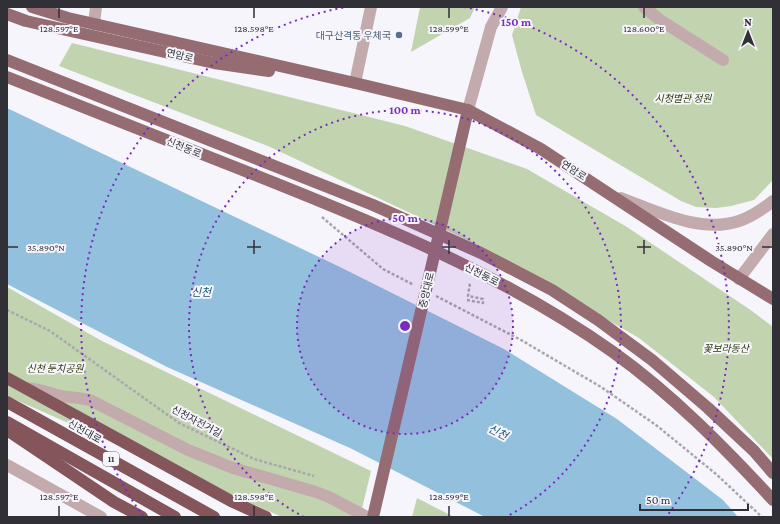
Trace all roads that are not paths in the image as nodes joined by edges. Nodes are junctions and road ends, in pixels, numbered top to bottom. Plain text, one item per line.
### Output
1 (32, 7) edge
2 (96, 7) edge
3 (371, 7) edge
4 (502, 7) edge
5 (644, 7) edge
6 (7, 14) edge
7 (94, 24) junction
8 (7, 60) edge
9 (723, 60) dead end
10 (7, 77) edge
11 (355, 83) junction
12 (468, 110) junction
13 (615, 196) junction
14 (773, 201) edge
15 (773, 234) edge
16 (739, 278) junction
17 (773, 299) edge
18 (7, 378) edge
19 (22, 387) junction
20 (7, 402) edge
21 (7, 422) edge
22 (7, 430) edge
23 (7, 465) edge
24 (773, 473) edge
25 (773, 500) edge
26 (100, 517) edge
27 (142, 517) edge
28 (175, 517) edge
29 (214, 517) edge
30 (266, 517) edge
31 (367, 517) edge
32 (373, 517) edge

1 - 7 main road, 연암로
2 - 7 street
3 - 11 street
4 - 12 street
5 - 9 street
6 - 11 main road, 연암로
7 - 11 main road, 연암로
8 - 24 main road, 신천동로
10 - 25 main road, 신천동로
11 - 12 main road, 연암로
12 - 13 main road, 연암로
12 - 32 main road, 중앙대로, bridge
13 - 14 street
13 - 16 main road, 연암로
15 - 16 street
16 - 17 main road, 연암로
18 - 19 highway
19 - 30 highway
19 - 31 street
20 - 29 highway, 신천대로 / 11
21 - 28 highway, 11
22 - 27 highway
23 - 26 street

